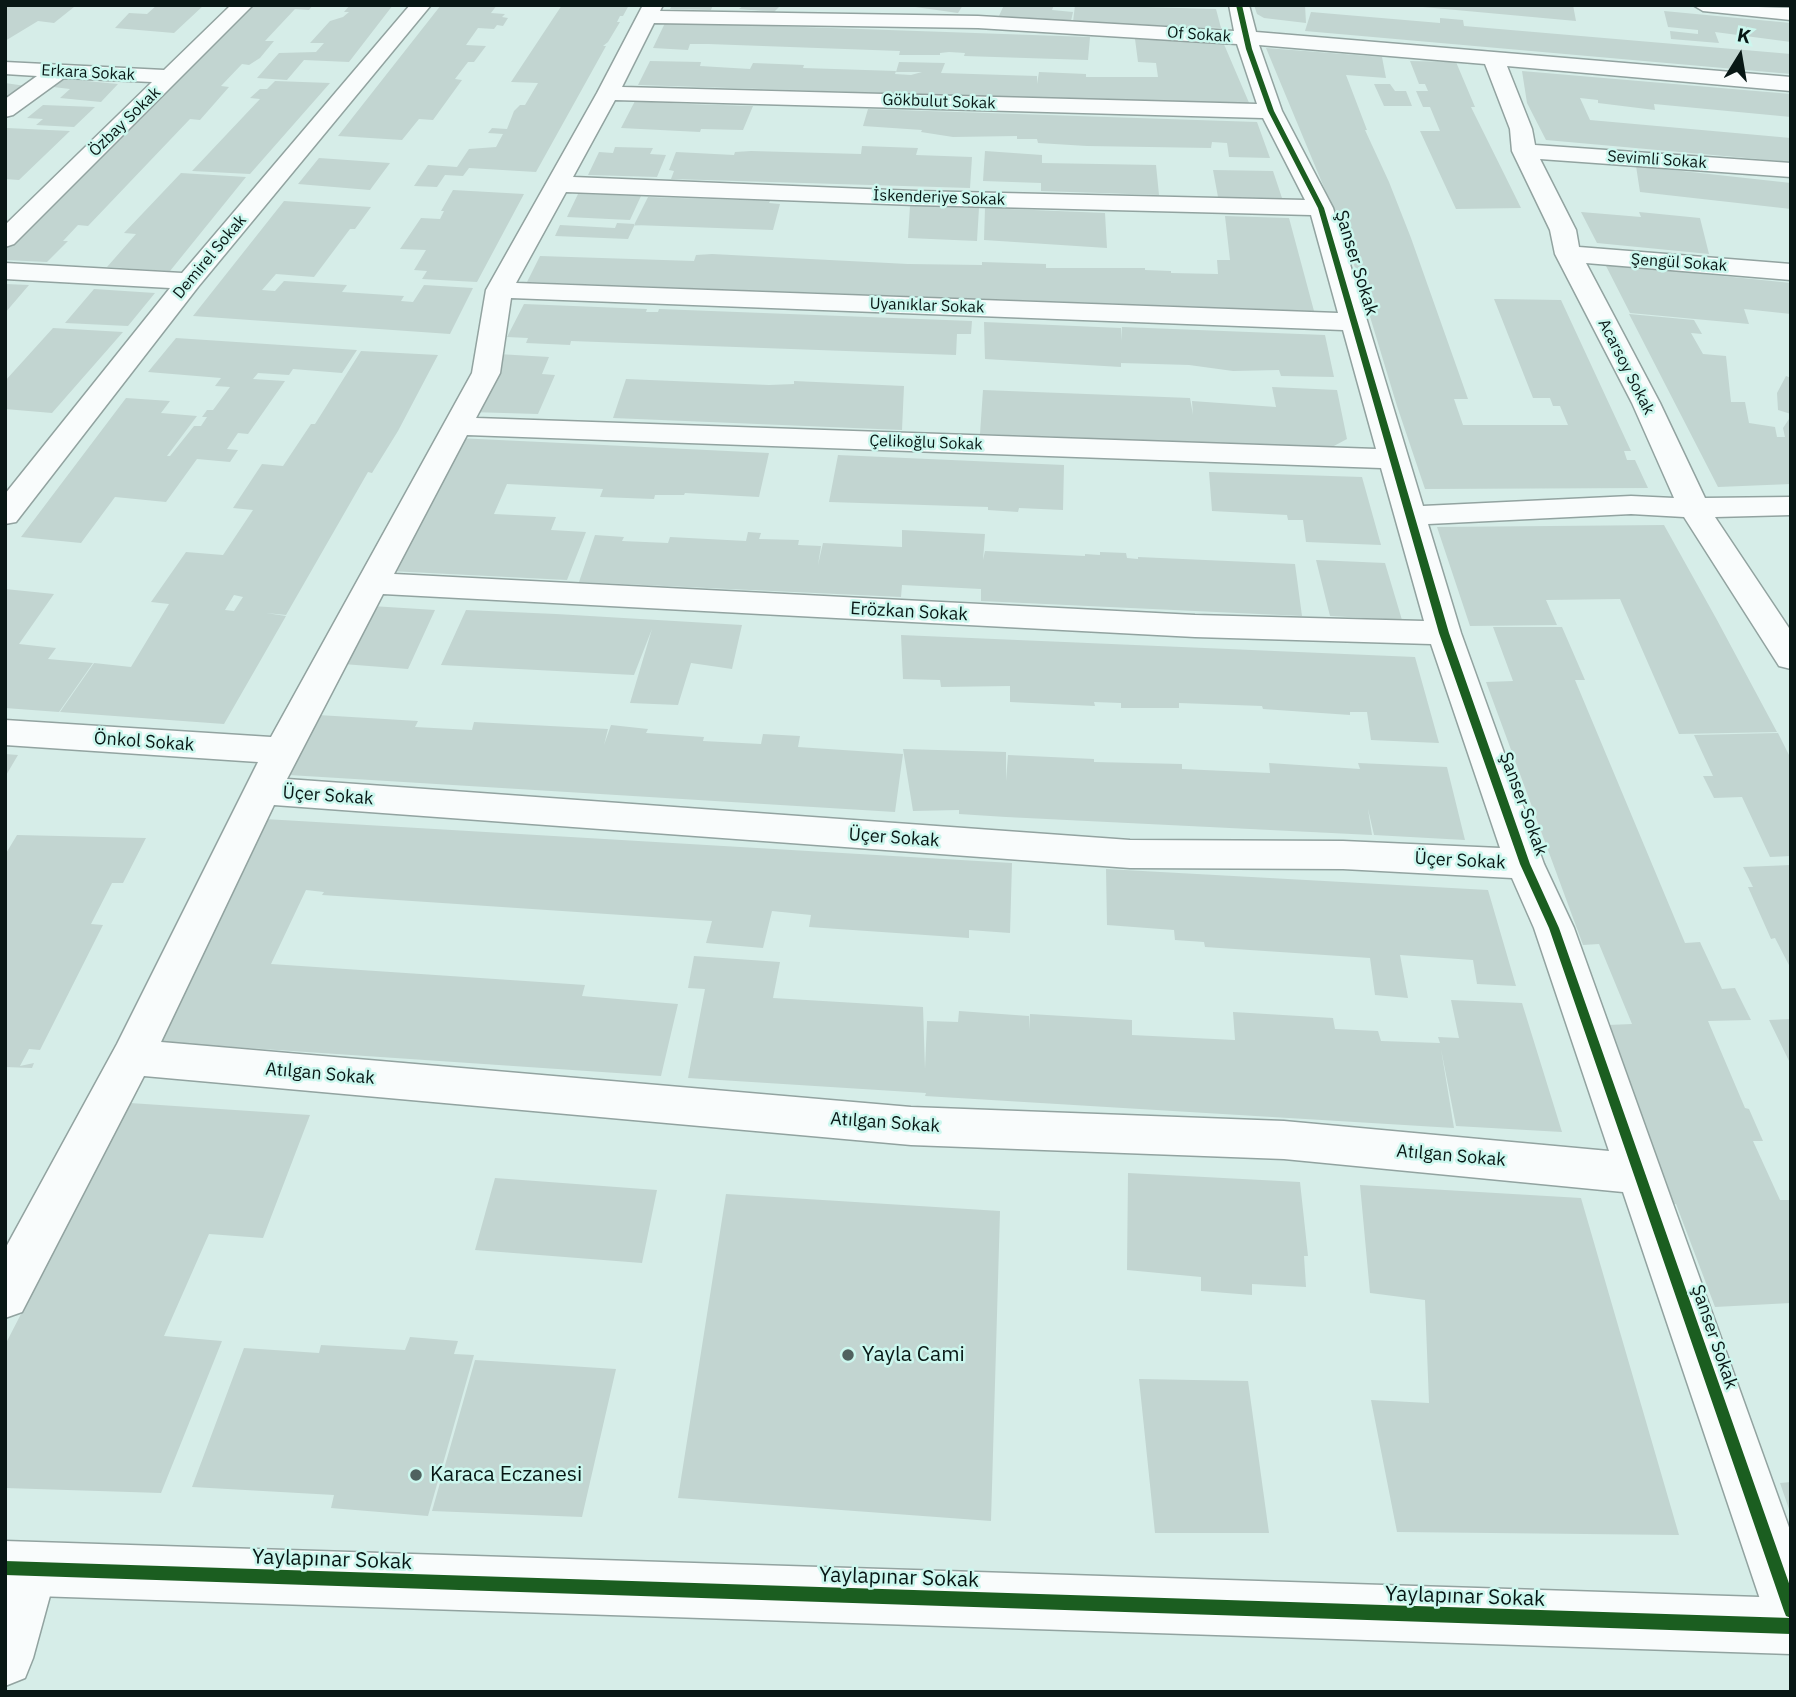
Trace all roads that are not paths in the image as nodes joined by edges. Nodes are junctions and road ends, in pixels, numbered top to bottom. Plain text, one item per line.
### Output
1 (243, 5) edge
2 (421, 5) edge
3 (851, 5) edge
4 (1703, 5) edge
5 (650, 11) edge
6 (982, 13) edge
7 (1791, 14) edge
8 (948, 20) junction
9 (1244, 22) edge
10 (1494, 60) junction
11 (5, 68) edge
12 (56, 73) junction
13 (171, 77) junction
14 (1791, 84) edge
15 (608, 93) junction
16 (5, 110) edge
17 (1271, 111) junction
18 (1524, 151) junction
19 (1791, 170) edge
20 (558, 184) junction
21 (1321, 208) junction
22 (5, 239) edge
23 (1568, 254) junction
24 (5, 271) edge
25 (1791, 272) edge
26 (189, 281) junction
27 (499, 290) junction
28 (1355, 322) junction
29 (459, 426) junction
30 (1393, 459) junction
31 (1791, 506) edge
32 (1694, 509) junction
33 (5, 515) edge
34 (1409, 516) junction
35 (375, 583) junction
36 (1782, 623) edge
37 (1444, 633) junction
38 (1791, 658) edge
39 (5, 732) edge
40 (282, 751) junction
41 (263, 791) junction
42 (1525, 864) junction
43 (132, 1058) junction
44 (1639, 1174) junction
45 (5, 1296) edge
46 (18, 1569) edge
47 (1791, 1611) edge
48 (1791, 1626) edge
49 (5, 1658) edge

1 - 13 street, Özbay Sokak
2 - 26 street, Demirel Sokak
3 - 8 street
4 - 7 street
5 - 8 street, Of Sokak
5 - 15 street
6 - 8 street, Of Sokak
6 - 9 street, Of Sokak
9 - 10 street, Of Sokak
9 - 17 street, Şanser Sokak
10 - 14 street, Of Sokak
10 - 18 street, Acarsoy Sokak
11 - 12 street, Erkara Sokak
12 - 13 street, Erkara Sokak
12 - 16 street
13 - 22 street, Özbay Sokak
15 - 17 street, Gökbulut Sokak
15 - 20 street
17 - 21 street, Şanser Sokak
18 - 19 street, Sevimli Sokak
18 - 23 street, Acarsoy Sokak
20 - 21 street, İskenderiye Sokak
20 - 27 street
21 - 28 street, Şanser Sokak
23 - 25 street, Şengül Sokak
23 - 32 street, Acarsoy Sokak
24 - 26 street
26 - 33 street, Demirel Sokak
27 - 28 street, Uyanıklar Sokak
27 - 29 street
28 - 30 street, Şanser Sokak
29 - 30 street, Çelikoğlu Sokak
29 - 35 street
30 - 34 street, Şanser Sokak
31 - 32 street
32 - 34 street
32 - 36 street, Acarsoy Sokak
34 - 37 street, Şanser Sokak
35 - 37 street, Erözkan Sokak
35 - 40 street
36 - 38 street, Acarsoy Sokak
37 - 42 street, Şanser Sokak
39 - 40 street, Önkol Sokak
40 - 41 street
41 - 42 street, Üçer Sokak
41 - 43 street
42 - 44 street, Şanser Sokak
43 - 44 street, Atılgan Sokak
43 - 45 street
44 - 47 street, Şanser Sokak
46 - 48 street, Yaylapınar Sokak
46 - 49 street

